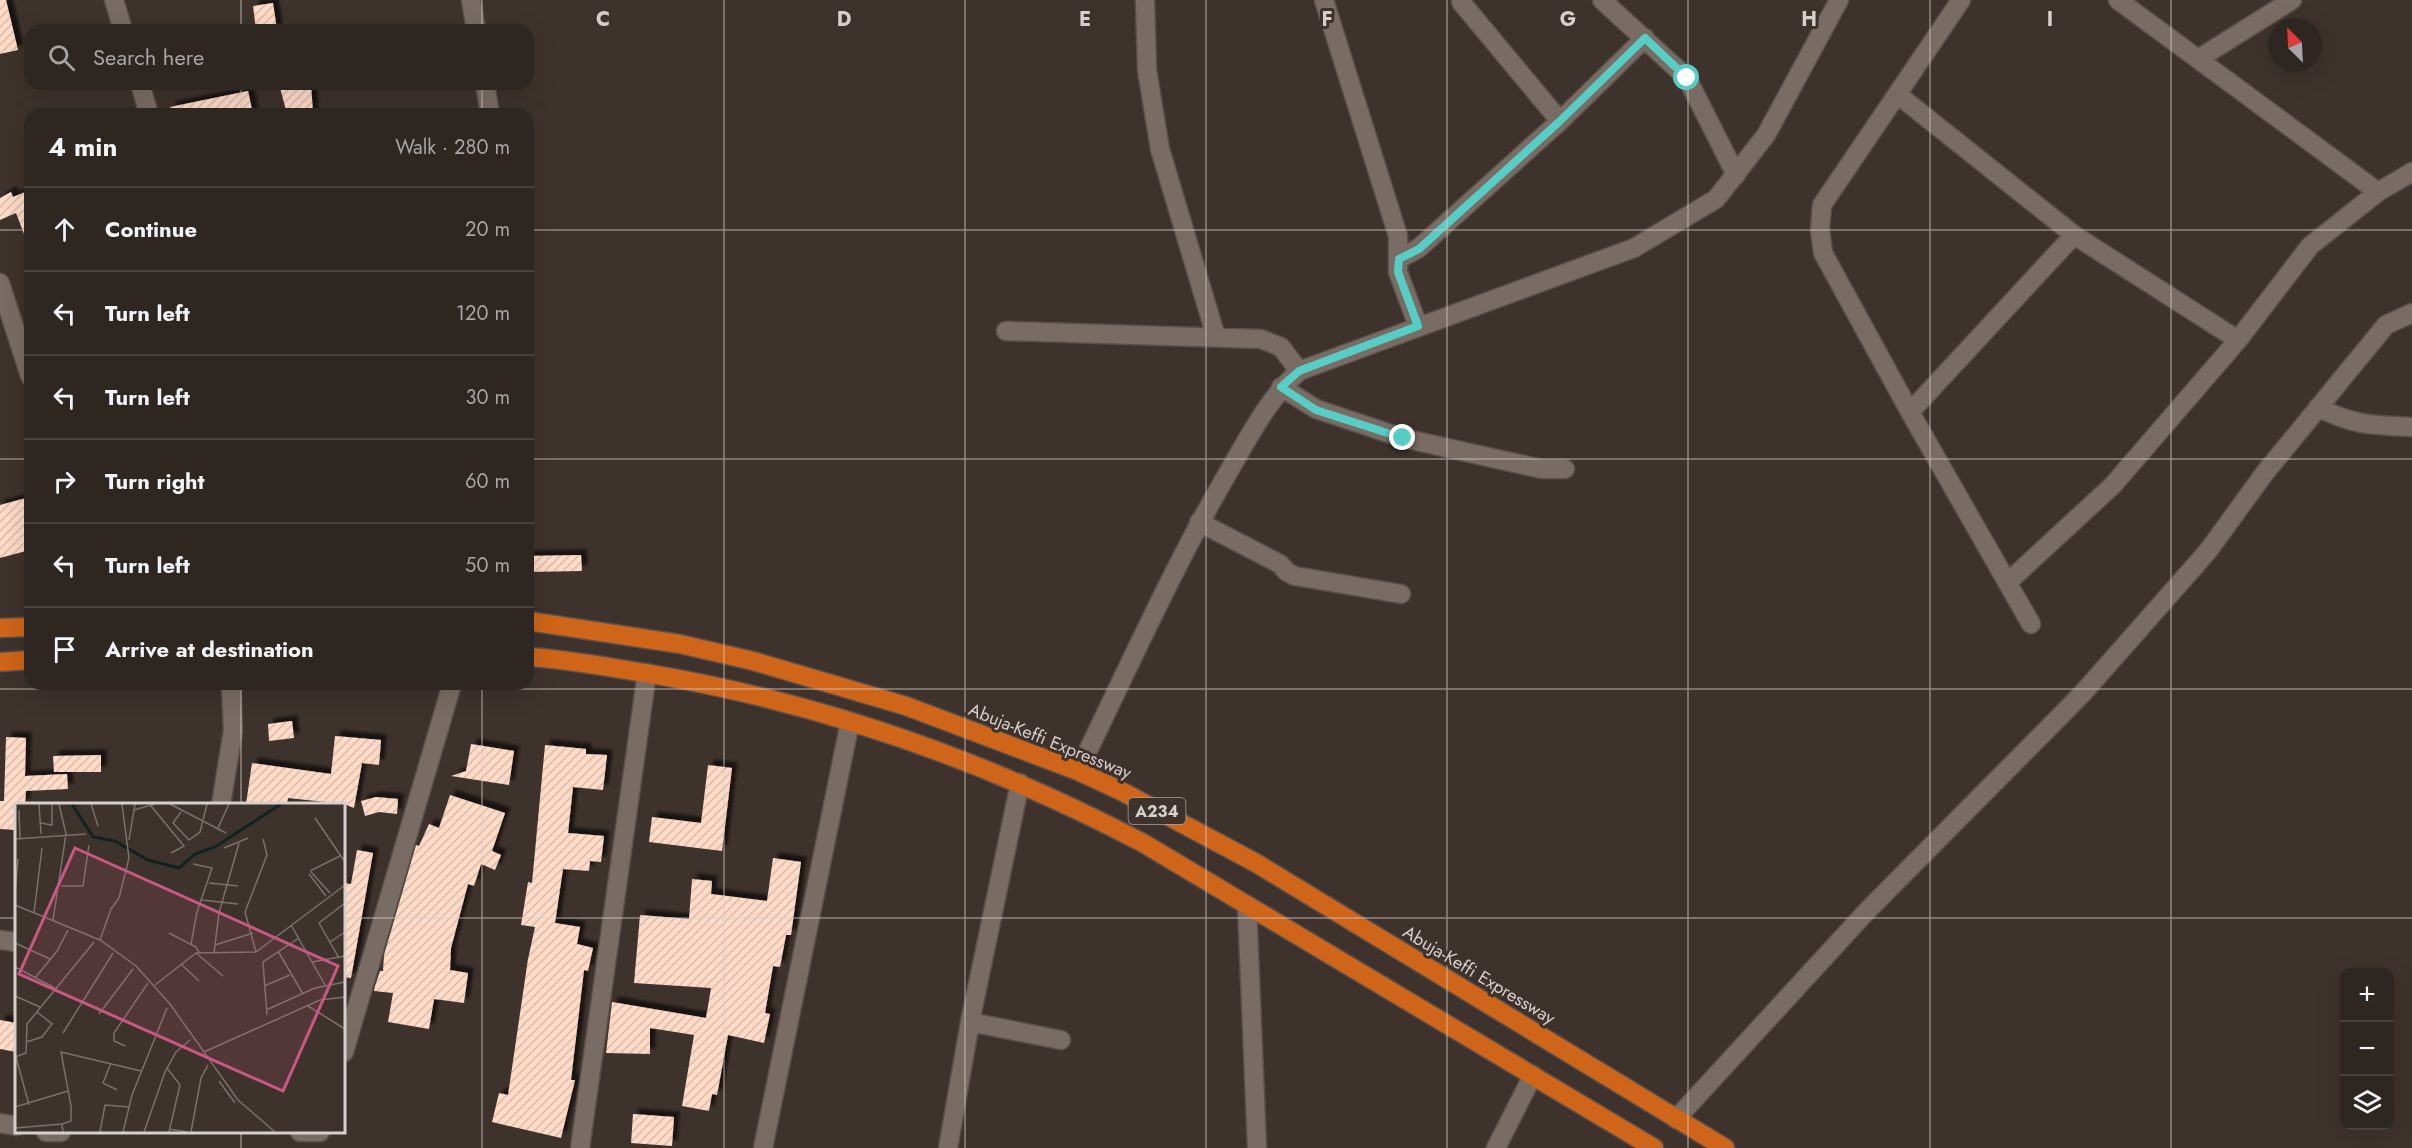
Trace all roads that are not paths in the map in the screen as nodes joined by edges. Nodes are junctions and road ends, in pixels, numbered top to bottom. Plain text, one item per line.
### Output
1 (114, 0) edge
2 (471, 0) edge
3 (1145, 0) edge
4 (1324, 0) edge
5 (1602, 0) edge
6 (1839, 0) edge
7 (1960, 0) edge
8 (2118, 0) edge
9 (2292, 0) edge
10 (1461, 2) dead end
11 (121, 24) edge
12 (475, 24) edge
13 (1645, 38) junction
14 (2198, 59) junction
15 (142, 90) edge
16 (486, 90) edge
17 (1897, 94) junction
18 (147, 108) edge
19 (489, 108) edge
20 (1560, 121) junction
21 (2412, 172) edge
22 (1736, 175) junction
23 (2378, 192) junction
24 (2074, 235) junction
25 (1399, 259) junction
26 (0, 283) edge
27 (2412, 313) edge
28 (1418, 326) junction
29 (1006, 331) dead end
30 (24, 336) edge
31 (1216, 337) junction
32 (2238, 340) junction
33 (1299, 371) junction
34 (1281, 387) junction
35 (2318, 407) junction
36 (1910, 412) junction
37 (2412, 427) edge
38 (1565, 469) dead end
39 (1199, 522) junction
40 (2008, 582) junction
41 (1401, 594) dead end
42 (534, 622) edge
43 (2031, 624) dead end
44 (24, 627) edge
45 (0, 628) edge
46 (534, 658) edge
47 (24, 660) edge
48 (0, 662) edge
49 (647, 673) junction
50 (231, 690) edge
51 (450, 690) edge
52 (850, 722) junction
53 (1078, 771) junction
54 (1020, 783) junction
55 (221, 803) edge
56 (1247, 905) junction
57 (0, 940) edge
58 (15, 942) edge
59 (970, 1022) junction
60 (1061, 1040) dead end
61 (345, 1049) edge
62 (1533, 1075) junction
63 (1676, 1119) junction
64 (0, 1123) edge
65 (15, 1126) edge
66 (320, 1133) edge
67 (316, 1148) edge
68 (580, 1148) edge
69 (763, 1148) edge
70 (948, 1148) edge
71 (1257, 1148) edge
72 (1496, 1148) edge
73 (1654, 1148) edge
74 (1725, 1148) edge

1 - 11 street
2 - 12 street
3 - 31 street
4 - 25 street
5 - 13 street
6 - 22 street
7 - 17 street
8 - 14 street
9 - 14 street
10 - 20 street
13 - 20 street
13 - 22 street
14 - 23 street
15 - 18 street
16 - 19 street
17 - 24 street
17 - 36 street
20 - 25 street
21 - 23 street
22 - 28 street
23 - 32 street
24 - 32 street
24 - 36 street
25 - 28 street
26 - 30 street
27 - 35 street
28 - 33 street
29 - 31 street
31 - 33 street
32 - 40 street
33 - 34 street
34 - 38 street
34 - 39 street
35 - 37 street
35 - 63 street
36 - 40 street
39 - 41 street
39 - 53 street
40 - 43 street
42 - 53 highway, Abuja-Keffi Expressway / A234
44 - 45 highway
46 - 49 highway, A234
47 - 48 highway
49 - 52 highway, A234
49 - 68 street
50 - 55 street
51 - 61 street
52 - 54 highway, A234
52 - 69 street
53 - 63 highway, Abuja-Keffi Expressway / A234
54 - 56 highway, A234
54 - 59 street
56 - 62 highway, A234
56 - 71 street
57 - 58 street
59 - 60 street
59 - 70 street
62 - 72 street
62 - 73 highway, A234
63 - 74 highway, Abuja-Keffi Expressway / A234
64 - 65 street
66 - 67 street

